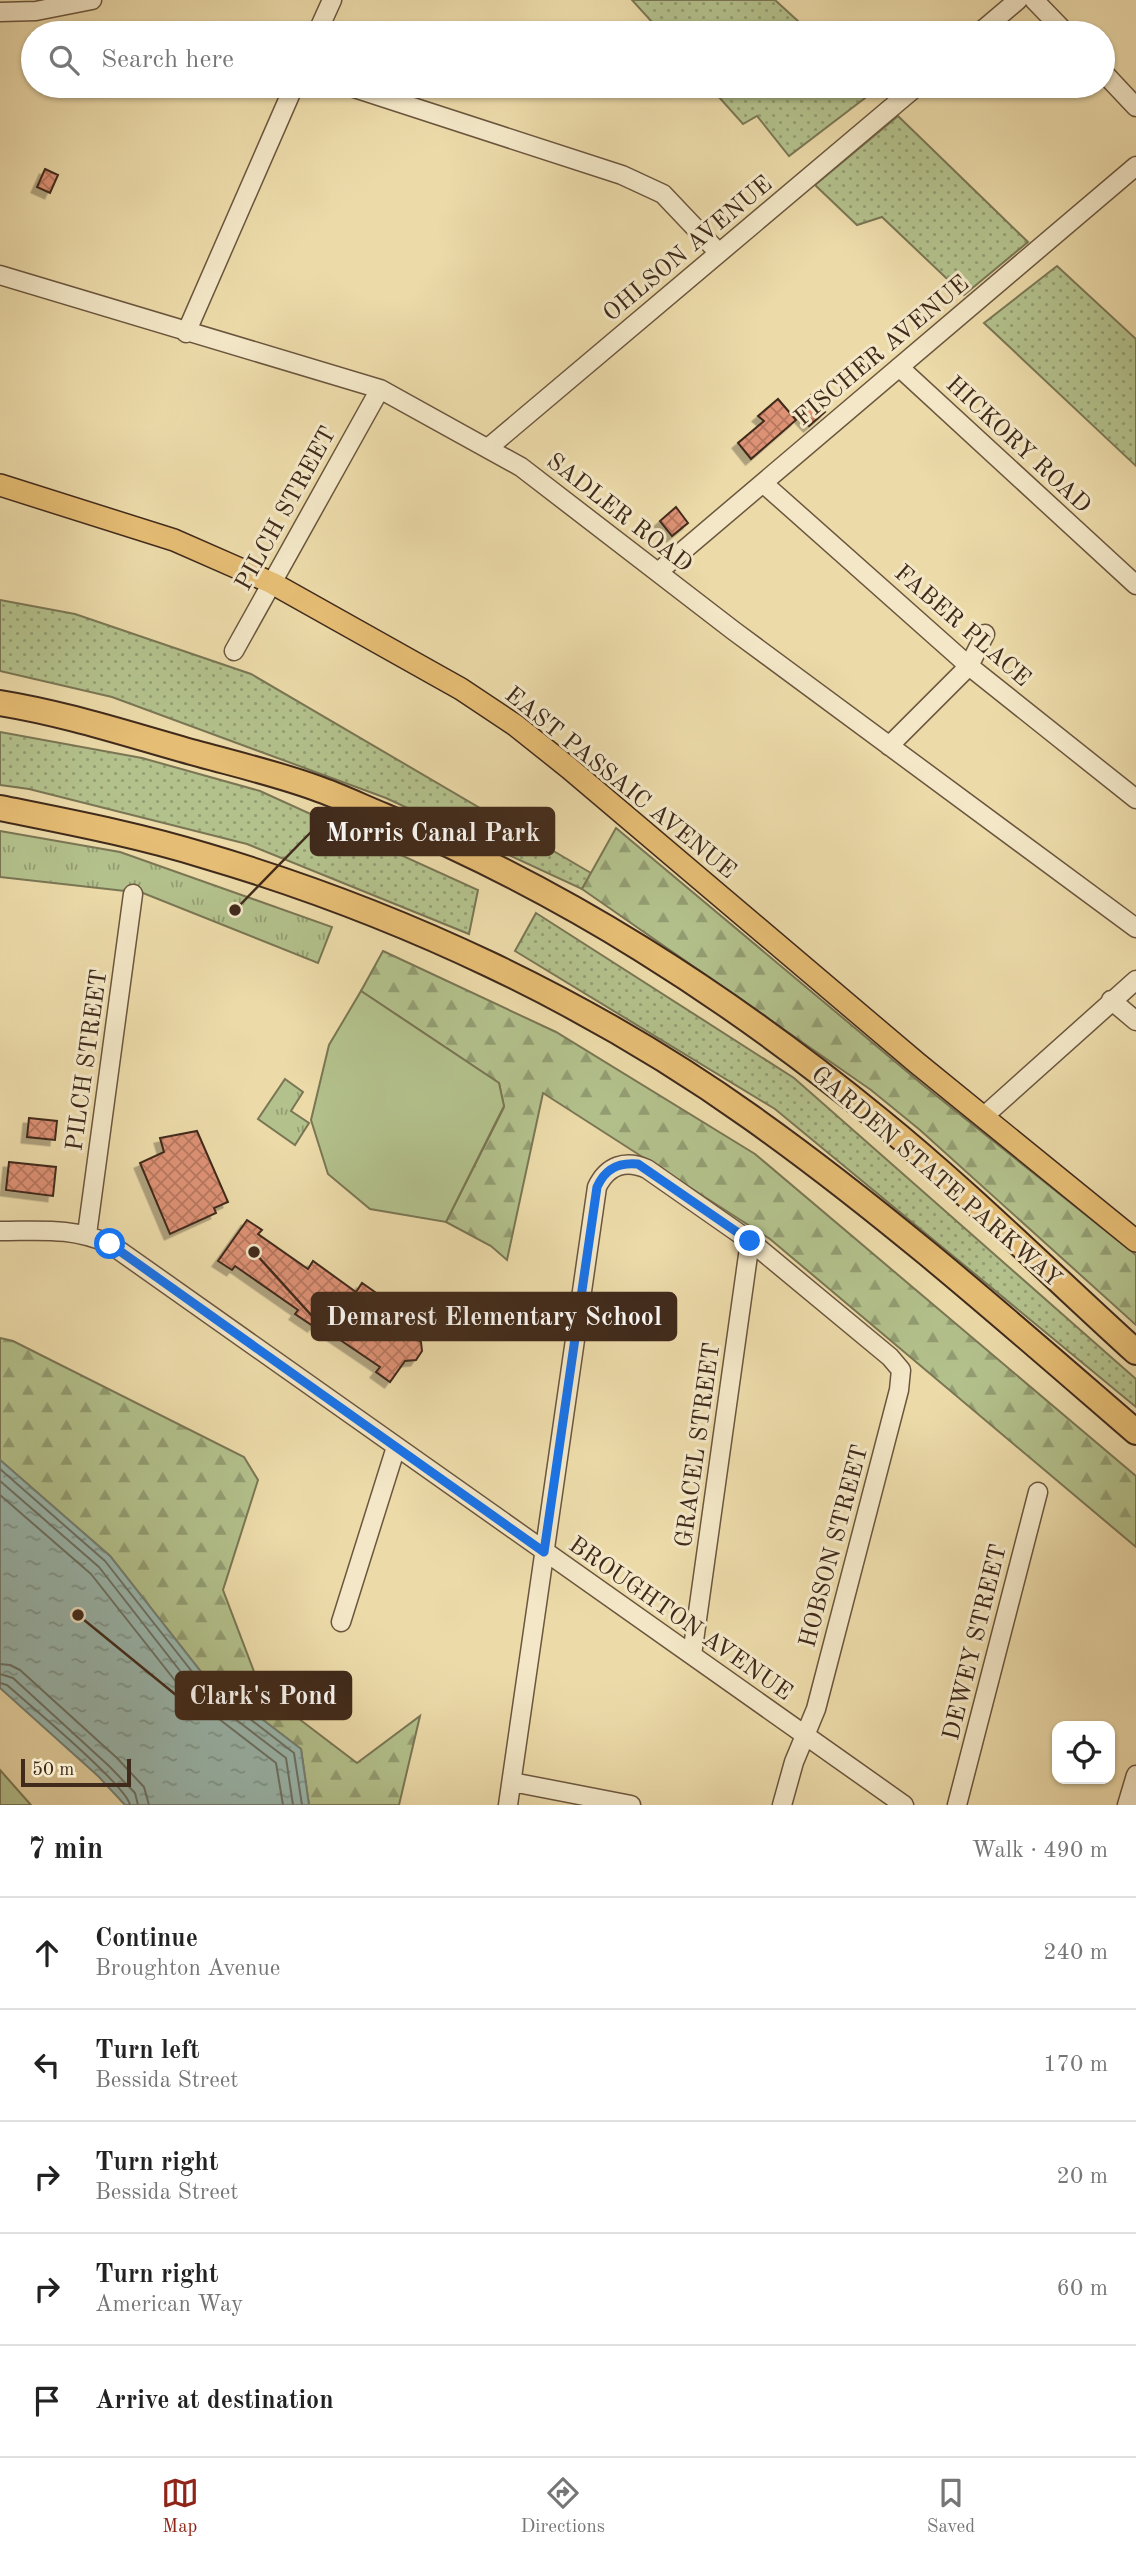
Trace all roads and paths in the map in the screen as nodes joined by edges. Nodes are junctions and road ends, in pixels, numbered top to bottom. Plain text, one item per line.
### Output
1 (92, 0) edge
2 (332, 0) edge
3 (1018, 0) edge
4 (1034, 0) edge
5 (0, 12) edge
6 (322, 21) edge
7 (993, 21) edge
8 (1054, 21) edge
9 (1115, 85) edge
10 (290, 98) edge
11 (385, 98) edge
12 (903, 98) edge
13 (1136, 107) edge
14 (1136, 166) edge
15 (719, 253) junction
16 (0, 275) edge
17 (186, 333) junction
18 (899, 367) junction
19 (380, 389) junction
20 (488, 448) junction
21 (763, 483) junction
22 (0, 485) edge
23 (658, 572) junction
24 (272, 583) junction
25 (1136, 585) edge
26 (985, 634) dead end
27 (234, 651) dead end
28 (970, 666) junction
29 (0, 686) edge
30 (0, 703) edge
31 (61, 714) junction
32 (889, 746) junction
33 (1136, 799) edge
34 (0, 808) edge
35 (134, 894) dead end
36 (1136, 928) edge
37 (1136, 980) edge
38 (1111, 1000) junction
39 (1136, 1021) edge
40 (982, 1117) junction
41 (0, 1231) edge
42 (86, 1234) junction
43 (750, 1241) junction
44 (1136, 1241) edge
45 (1136, 1352) edge
46 (1136, 1432) edge
47 (396, 1447) junction
48 (1038, 1492) dead end
49 (544, 1552) junction
50 (341, 1622) dead end
51 (692, 1655) junction
52 (805, 1735) junction
53 (1136, 1775) edge
54 (512, 1782) junction
55 (509, 1805) edge
56 (631, 1805) edge
57 (782, 1805) edge
58 (904, 1805) edge
59 (957, 1805) edge
60 (1127, 1805) edge

1 - 5 street
2 - 6 street
3 - 7 street
4 - 8 street
9 - 13 street
10 - 17 street
11 - 15 street
12 - 15 street, OHLSON AVENUE
14 - 18 street, FISCHER AVENUE
15 - 20 street, OHLSON AVENUE
16 - 17 street, SADLER ROAD
17 - 19 street, SADLER ROAD
18 - 21 street, FISCHER AVENUE
18 - 25 street, HICKORY ROAD
19 - 20 street, SADLER ROAD
19 - 24 street, PILCH STREET
20 - 23 street, SADLER ROAD
21 - 23 street, FISCHER AVENUE
21 - 28 street, FABER PLACE
22 - 24 main road, EAST PASSAIC AVENUE
23 - 32 street, SADLER ROAD
24 - 27 street, PILCH STREET
24 - 40 main road, EAST PASSAIC AVENUE
26 - 28 street
28 - 32 street
28 - 33 street, FABER PLACE
29 - 31 highway
30 - 31 highway, GARDEN STATE PARKWAY
31 - 45 highway, GARDEN STATE PARKWAY
32 - 36 street, SADLER ROAD
34 - 46 highway
35 - 42 street, PILCH STREET
37 - 38 street
38 - 39 street
38 - 40 street
40 - 44 main road, EAST PASSAIC AVENUE
41 - 42 street, BROUGHTON AVENUE
42 - 47 street, BROUGHTON AVENUE
43 - 49 street
43 - 51 street, GRACEL STREET
43 - 52 street, HOBSON STREET
47 - 49 street, BROUGHTON AVENUE
47 - 50 street
48 - 59 street, DEWEY STREET
49 - 51 street, BROUGHTON AVENUE
49 - 54 street
51 - 52 street, BROUGHTON AVENUE
52 - 57 street, HOBSON STREET
52 - 58 street, BROUGHTON AVENUE
53 - 60 street
54 - 55 street
54 - 56 street

